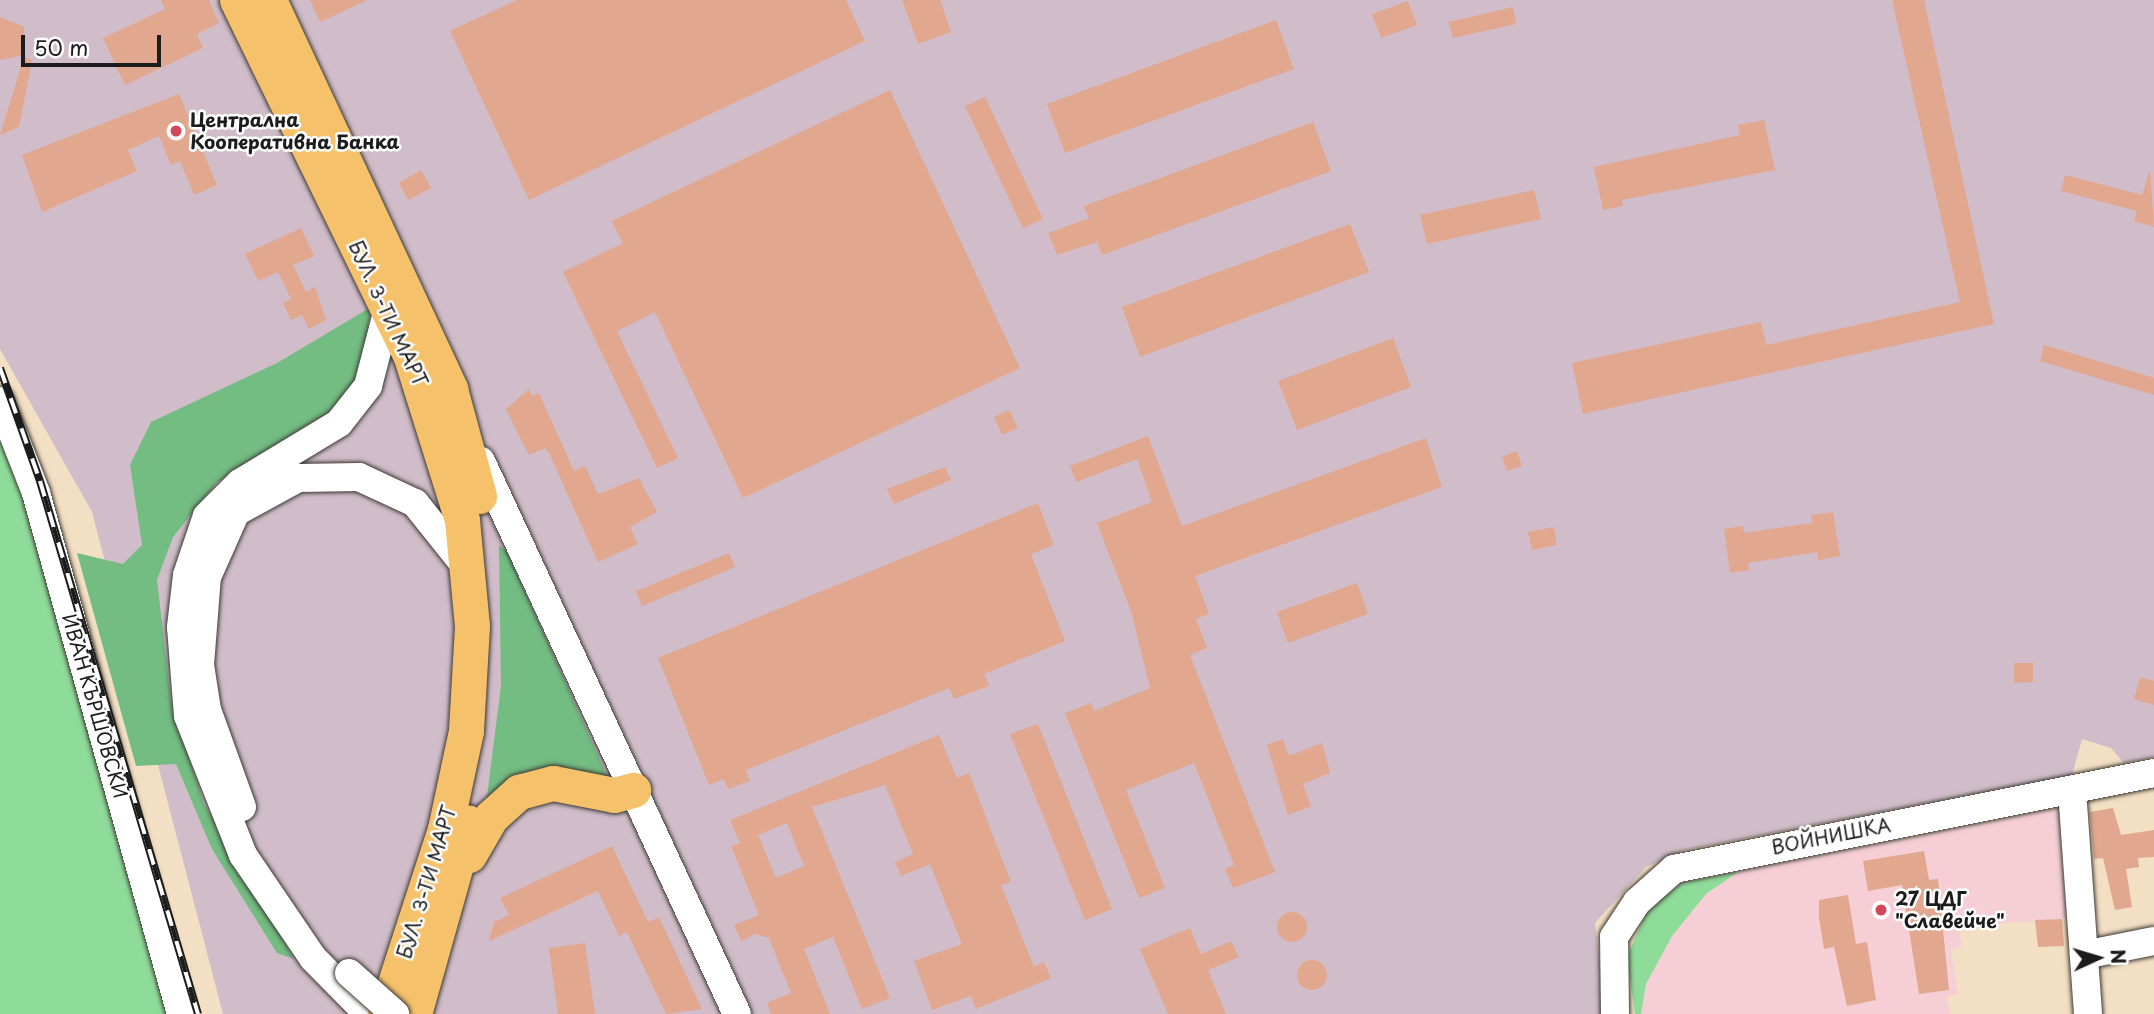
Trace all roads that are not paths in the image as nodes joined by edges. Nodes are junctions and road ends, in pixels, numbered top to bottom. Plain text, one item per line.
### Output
1 (237, 0) edge
2 (269, 0) edge
3 (388, 309) junction
4 (0, 401) edge
5 (459, 412) junction
6 (467, 569) junction
7 (2154, 774) edge
8 (632, 790) junction
9 (2072, 790) junction
10 (456, 876) junction
11 (2154, 942) edge
12 (2084, 955) junction
13 (343, 980) junction
14 (181, 1014) edge
15 (368, 1014) edge
16 (385, 1014) edge
17 (395, 1014) edge
18 (414, 1014) edge
19 (737, 1014) edge
20 (1615, 1014) edge
21 (2088, 1014) edge

1 - 3 main road, БУЛ. 3-ТИ МАРТ
2 - 5 main road, БУЛ. 3-ТИ МАРТ
3 - 6 main road, БУЛ. 3-ТИ МАРТ
3 - 13 street
4 - 14 street, ИВАН КЪРШОВСКИ
5 - 8 street
5 - 10 main road, БУЛ. 3-ТИ МАРТ
6 - 13 street
6 - 16 main road, БУЛ. 3-ТИ МАРТ
7 - 9 street, ВОЙНИШКА
8 - 10 main road
8 - 19 street
9 - 12 street
9 - 20 street, ВОЙНИШКА
10 - 18 main road, БУЛ. 3-ТИ МАРТ
11 - 12 street
12 - 21 street
13 - 15 street
13 - 17 street, bridge

